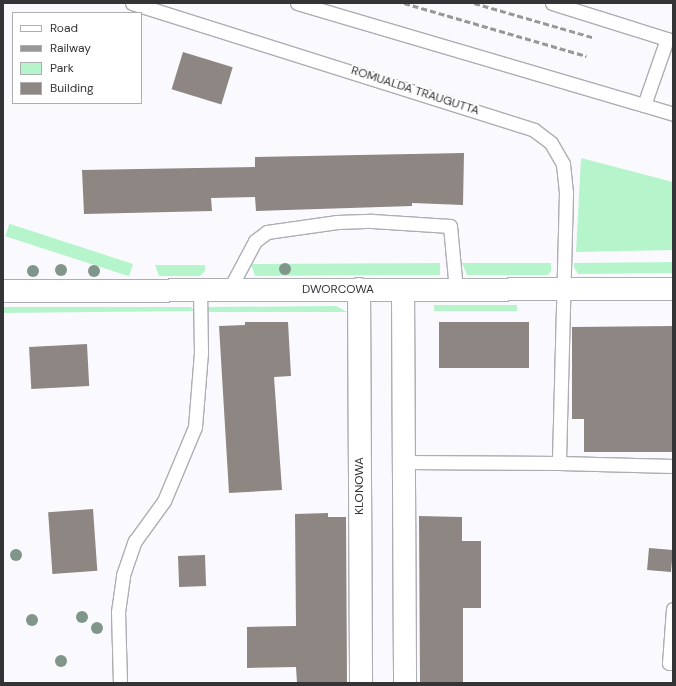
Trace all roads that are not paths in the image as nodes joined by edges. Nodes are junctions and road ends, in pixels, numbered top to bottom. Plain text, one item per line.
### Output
1 (132, 3) edge
2 (297, 3) edge
3 (552, 3) edge
4 (644, 105) junction
5 (673, 114) edge
6 (360, 289) junction
7 (456, 289) junction
8 (561, 289) junction
9 (673, 289) edge
10 (200, 290) junction
11 (229, 290) junction
12 (403, 290) junction
13 (3, 291) edge
14 (404, 462) junction
15 (559, 463) junction
16 (673, 466) edge
17 (673, 609) edge
18 (673, 663) edge
19 (120, 683) edge
20 (361, 683) edge
21 (405, 683) edge

1 - 8 lane, ROMUALDA TRAUGUTTA
2 - 4 lane
3 - 4 lane
4 - 5 lane
6 - 11 street, DWORCOWA
6 - 12 street, DWORCOWA
6 - 20 street, KLONOWA
7 - 8 street, DWORCOWA
7 - 11 lane
7 - 12 street, DWORCOWA
8 - 9 street, DWORCOWA
8 - 15 lane, ROMUALDA TRAUGUTTA
10 - 11 street, DWORCOWA
10 - 13 street, DWORCOWA
10 - 19 lane
12 - 14 street
14 - 15 lane
14 - 21 street
15 - 16 lane
17 - 18 lane

